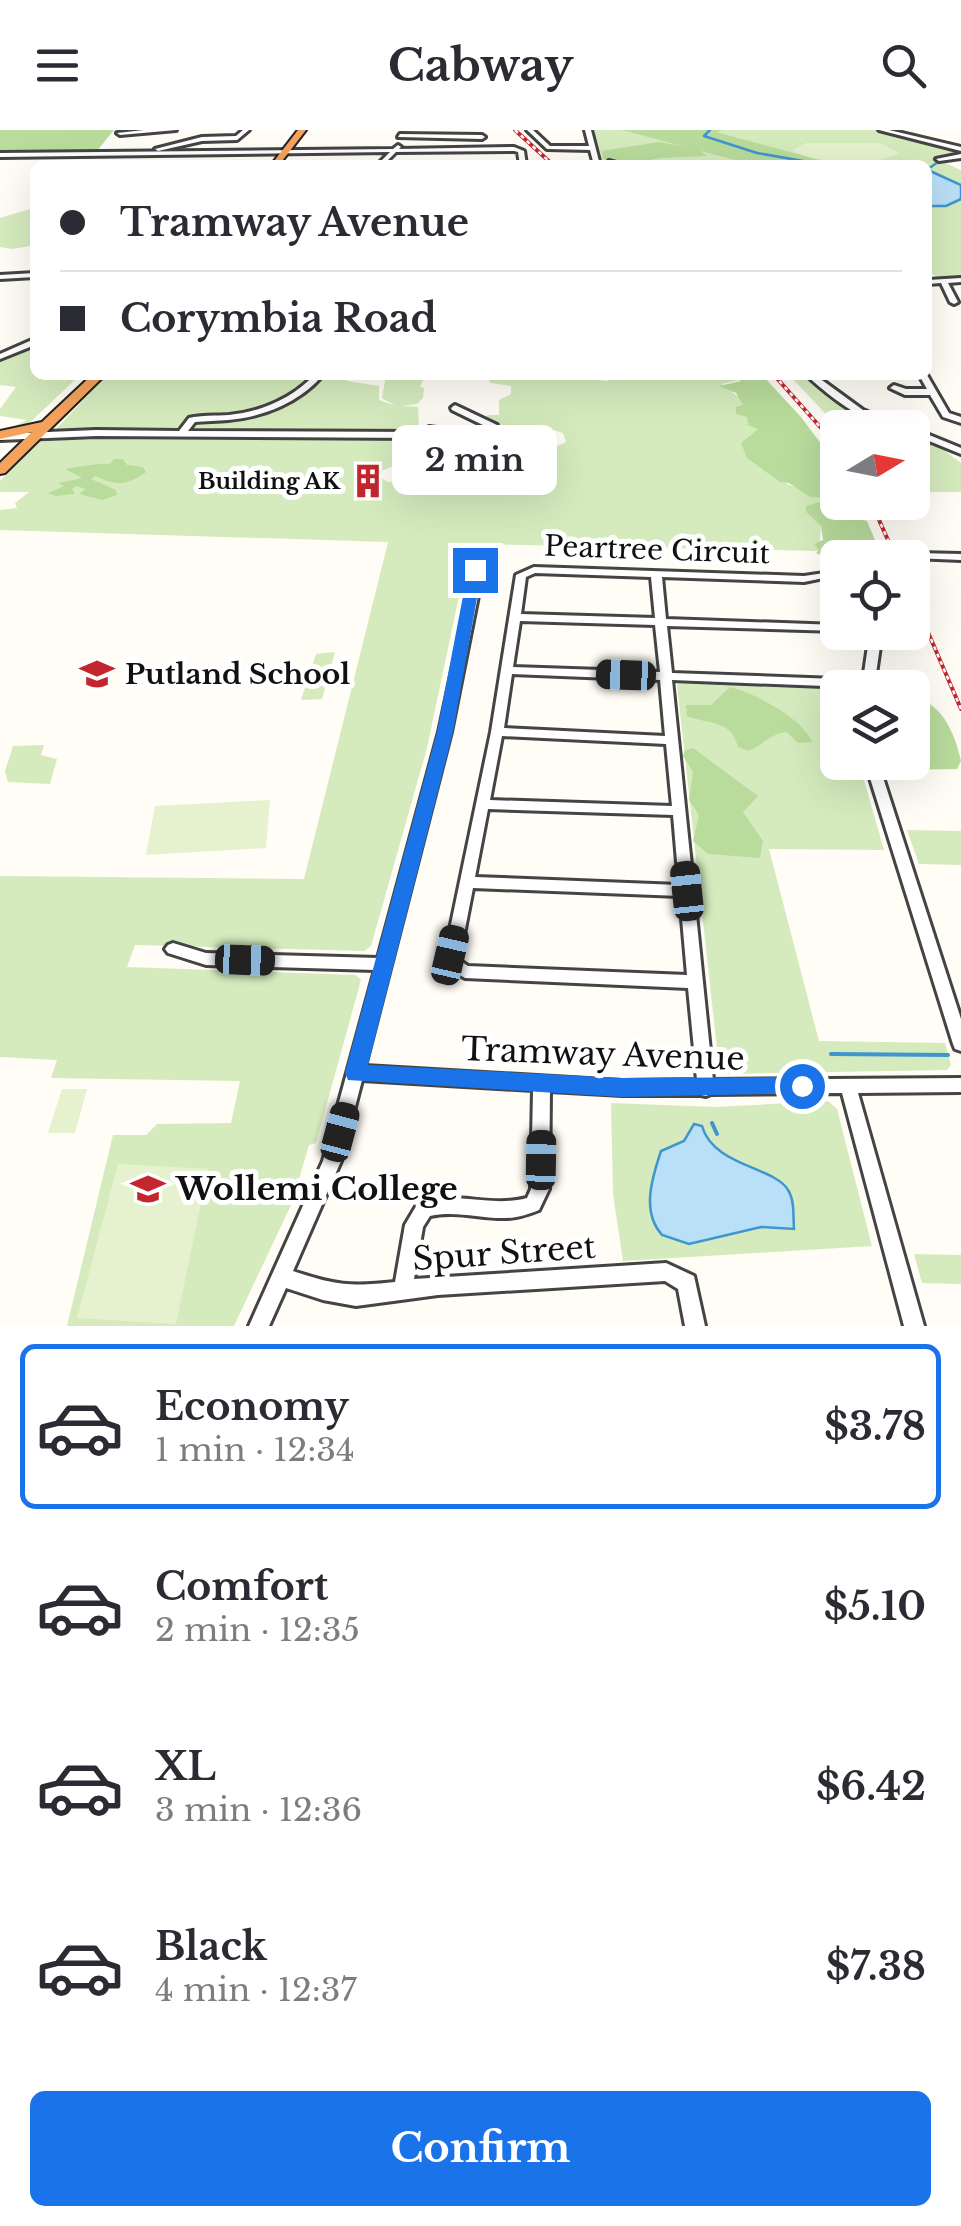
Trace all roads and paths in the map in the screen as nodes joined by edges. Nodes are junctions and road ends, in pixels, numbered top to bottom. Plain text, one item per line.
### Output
1 (173, 130) edge
2 (246, 130) edge
3 (305, 130) edge
4 (530, 130) edge
5 (588, 130) edge
6 (882, 130) edge
7 (121, 132) edge
8 (927, 132) edge
9 (400, 133) edge
10 (482, 137) dead end
11 (912, 137) junction
12 (592, 148) junction
13 (476, 149) junction
14 (397, 150) junction
15 (431, 150) junction
16 (961, 151) edge
17 (107, 153) junction
18 (288, 153) junction
19 (152, 154) junction
20 (0, 155) edge
21 (14, 155) junction
22 (939, 159) dead end
23 (280, 160) edge
24 (286, 160) edge
25 (392, 160) edge
26 (430, 160) edge
27 (477, 160) edge
28 (522, 160) edge
29 (596, 160) edge
30 (0, 167) edge
31 (30, 275) edge
32 (0, 276) edge
33 (961, 280) edge
34 (932, 282) edge
35 (944, 282) junction
36 (954, 302) dead end
37 (30, 344) edge
38 (0, 356) edge
39 (94, 380) edge
40 (314, 380) edge
41 (817, 380) edge
42 (926, 380) edge
43 (918, 392) dead end
44 (933, 392) junction
45 (456, 408) dead end
46 (857, 410) edge
47 (961, 420) edge
48 (41, 430) junction
49 (493, 433) dead end
50 (113, 434) junction
51 (182, 434) junction
52 (423, 434) dead end
53 (60, 435) joint
54 (2, 438) edge
55 (930, 438) edge
56 (961, 450) edge
57 (4, 466) edge
58 (930, 556) edge
59 (961, 557) edge
60 (471, 566) dead end
61 (656, 574) junction
62 (820, 575) edge
63 (514, 617) junction
64 (660, 622) junction
65 (820, 627) edge
66 (507, 670) junction
67 (665, 676) junction
68 (820, 684) edge
69 (497, 732) junction
70 (672, 740) junction
71 (877, 780) edge
72 (483, 804) junction
73 (678, 811) junction
74 (466, 882) junction
75 (687, 891) junction
76 (173, 950) dead end
77 (385, 964) junction
78 (695, 982) junction
79 (961, 1044) edge
80 (356, 1073) junction
81 (542, 1084) junction
82 (961, 1085) edge
83 (848, 1086) junction
84 (706, 1089) junction
85 (282, 1277) junction
86 (403, 1290) junction
87 (259, 1326) edge
88 (695, 1326) edge
89 (914, 1326) edge

1 - 7 street
2 - 19 street
3 - 18 highway
4 - 12 street
5 - 12 street
6 - 11 street
7 - 17 street
8 - 11 street
9 - 10 street
9 - 14 street
11 - 16 street
12 - 29 street
13 - 15 street
13 - 27 street
13 - 28 street
14 - 15 street
14 - 18 street
14 - 25 street
15 - 26 street
16 - 22 street
17 - 19 street
17 - 21 street
18 - 19 street
18 - 23 highway
18 - 24 highway
20 - 21 street
21 - 30 street
31 - 32 street
33 - 35 street
34 - 35 street
35 - 36 street
37 - 38 street
39 - 48 highway
40 - 51 street
41 - 46 street
42 - 44 street
43 - 44 street
44 - 47 street
45 - 49 street
48 - 50 street
48 - 53 highway
48 - 54 highway
48 - 57 highway
50 - 51 street
50 - 53 street
51 - 52 street
54 - 57 highway
55 - 56 street
58 - 59 street
60 - 77 street
61 - 62 street, Peartree Circuit
61 - 63 street, Peartree Circuit
61 - 64 street
63 - 64 street
63 - 66 street, Peartree Circuit
64 - 65 street
64 - 67 street
66 - 67 street
66 - 69 street, Peartree Circuit
67 - 68 street
67 - 70 street
69 - 70 street
69 - 72 street, Peartree Circuit
70 - 73 street
71 - 79 street
72 - 73 street
72 - 74 street, Peartree Circuit
73 - 75 street
74 - 75 street
74 - 78 street, Peartree Circuit
75 - 78 street
76 - 77 street
77 - 80 street
78 - 84 street
80 - 81 street, Tramway Avenue
80 - 85 street
81 - 84 street, Tramway Avenue
81 - 86 street
82 - 83 street, Tramway Avenue
83 - 84 street, Tramway Avenue
83 - 89 street
85 - 86 street, Spur Street
85 - 87 street
86 - 88 street, Spur Street

